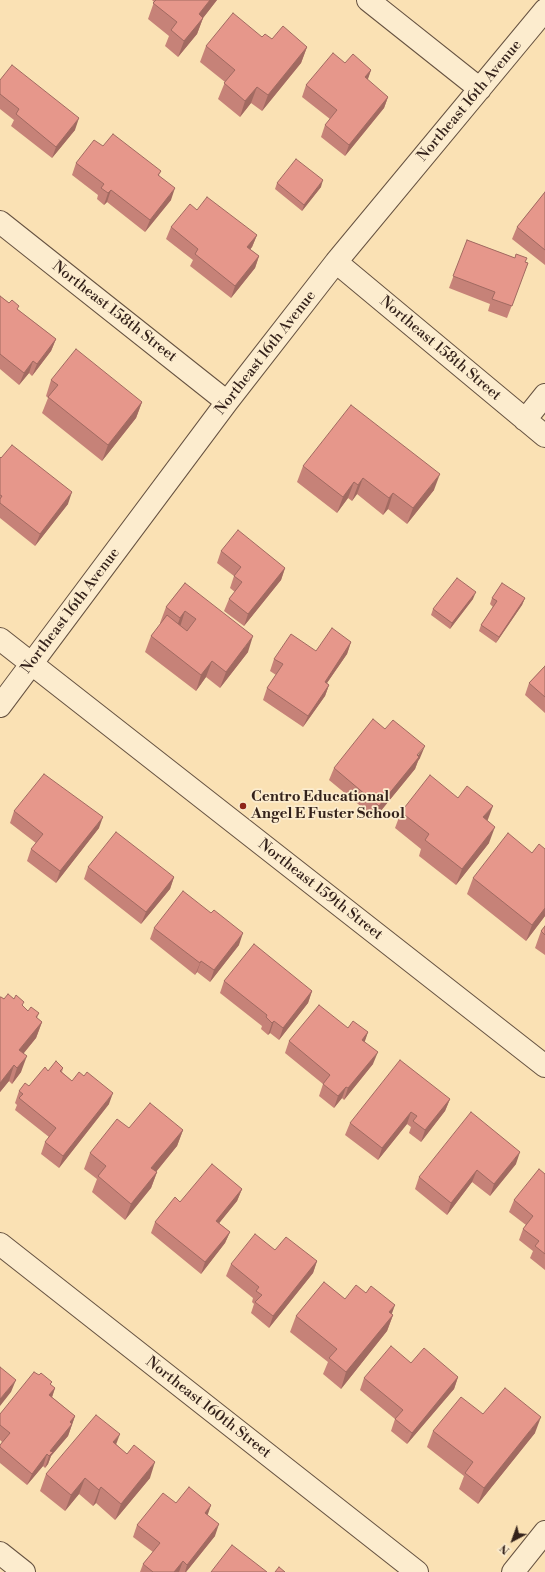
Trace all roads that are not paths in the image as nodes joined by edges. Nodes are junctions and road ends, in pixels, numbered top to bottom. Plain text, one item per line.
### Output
1 (368, 0) edge
2 (545, 10) edge
3 (480, 89) junction
4 (0, 222) edge
5 (336, 262) junction
6 (545, 395) edge
7 (227, 402) junction
8 (525, 420) junction
9 (545, 436) edge
10 (0, 640) edge
11 (32, 664) junction
12 (0, 706) edge
13 (545, 1066) edge
14 (0, 1244) edge
15 (545, 1532) edge
16 (0, 1553) edge
17 (24, 1572) edge
18 (417, 1572) edge
19 (513, 1572) edge

1 - 3 street
2 - 3 street, Northeast 16th Avenue
3 - 5 street, Northeast 16th Avenue
4 - 7 street, Northeast 158th Street
5 - 7 street, Northeast 16th Avenue
5 - 8 street, Northeast 158th Street
6 - 8 street
7 - 11 street, Northeast 16th Avenue
8 - 9 street, Northeast 158th Street
10 - 11 street, Northeast 159th Street
11 - 12 street, Northeast 16th Avenue
11 - 13 street, Northeast 159th Street
14 - 18 street, Northeast 160th Street
15 - 19 street
16 - 17 street

